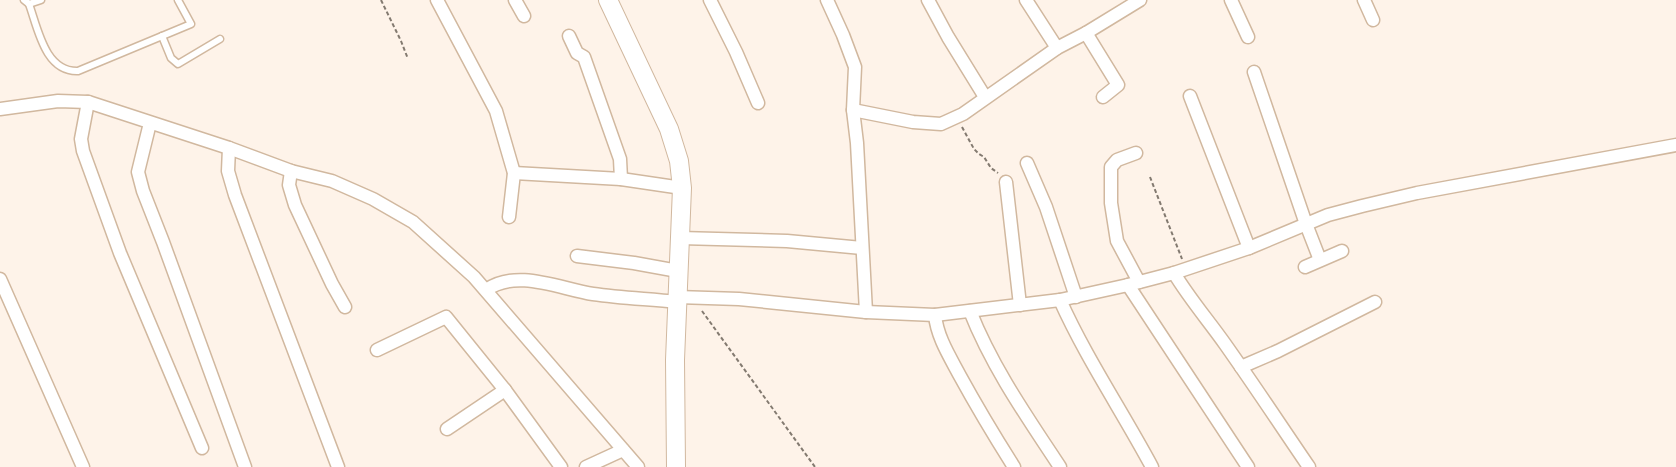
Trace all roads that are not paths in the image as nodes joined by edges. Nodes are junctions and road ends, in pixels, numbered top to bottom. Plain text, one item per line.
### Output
1 (41, 0) edge
2 (178, 0) edge
3 (437, 0) edge
4 (515, 0) edge
5 (608, 0) edge
6 (710, 0) edge
7 (827, 0) edge
8 (928, 0) edge
9 (1026, 0) edge
10 (1140, 0) edge
11 (1231, 0) edge
12 (1364, 0) edge
13 (26, 2) edge
14 (524, 16) dead end
15 (1373, 20) dead end
16 (1086, 33) junction
17 (162, 36) junction
18 (569, 36) dead end
19 (1248, 37) dead end
20 (220, 38) dead end
21 (1057, 48) junction
22 (1254, 72) dead end
23 (1190, 96) dead end
24 (985, 97) junction
25 (1103, 97) dead end
26 (88, 102) junction
27 (758, 103) dead end
28 (0, 109) edge
29 (853, 110) junction
30 (150, 123) junction
31 (1676, 145) edge
32 (229, 148) junction
33 (135, 151) dead end
34 (1136, 153) dead end
35 (1027, 163) dead end
36 (291, 171) junction
37 (138, 172) junction
38 (514, 173) junction
39 (621, 179) junction
40 (1006, 182) road end
41 (682, 188) junction
42 (509, 218) dead end
43 (1306, 224) junction
44 (680, 238) junction
45 (862, 248) junction
46 (1249, 248) junction
47 (1342, 251) dead end
48 (577, 256) dead end
49 (1320, 260) junction
50 (1306, 266) dead end
51 (1180, 271) junction
52 (678, 272) junction
53 (0, 279) edge
54 (1133, 284) junction
55 (486, 290) junction
56 (1076, 297) junction
57 (677, 299) junction
58 (1060, 300) junction
59 (1375, 302) dead end
60 (1020, 305) junction
61 (345, 308) dead end
62 (970, 311) junction
63 (866, 312) junction
64 (935, 315) junction
65 (377, 350) dead end
66 (1241, 367) junction
67 (504, 390) junction
68 (447, 429) dead end
69 (202, 448) dead end
70 (623, 450) junction
71 (588, 466) edge
72 (83, 467) edge
73 (245, 467) edge
74 (338, 467) edge
75 (561, 467) edge
76 (638, 467) edge
77 (676, 467) edge
78 (1014, 467) edge
79 (1060, 467) edge
80 (1152, 467) edge
81 (1248, 467) edge
82 (1309, 467) edge

1 - 13 lane
2 - 17 lane
3 - 38 street
4 - 14 street
5 - 41 main road
6 - 27 street
7 - 29 street
8 - 24 street
9 - 21 street
10 - 16 street
11 - 19 street
12 - 15 street
13 - 17 lane
16 - 21 street
16 - 25 street
17 - 20 lane
18 - 39 street
21 - 24 street
22 - 43 street
23 - 46 street
24 - 29 street
26 - 28 street
26 - 30 street
26 - 69 street
29 - 45 street
30 - 32 street
30 - 37 street
31 - 43 street
32 - 36 street
32 - 74 street
33 - 37 street
34 - 54 street
35 - 56 street
36 - 55 street
36 - 61 street
37 - 73 street
38 - 39 street
38 - 42 street
39 - 41 street
40 - 60 street
41 - 44 main road
43 - 46 street
43 - 49 street
44 - 45 street
44 - 52 main road
45 - 63 street
46 - 51 street
47 - 49 street
48 - 52 street
49 - 50 street
51 - 54 street
51 - 66 street
52 - 57 main road
53 - 72 street
54 - 56 street
54 - 81 street
55 - 57 street
55 - 70 street
56 - 58 street
57 - 63 street
57 - 77 main road
58 - 60 street
58 - 80 street
59 - 66 street
60 - 62 street
62 - 64 street
62 - 79 street
63 - 64 street
64 - 78 street
65 - 67 street
66 - 82 street
67 - 68 street
67 - 75 street
70 - 71 street
70 - 76 street

